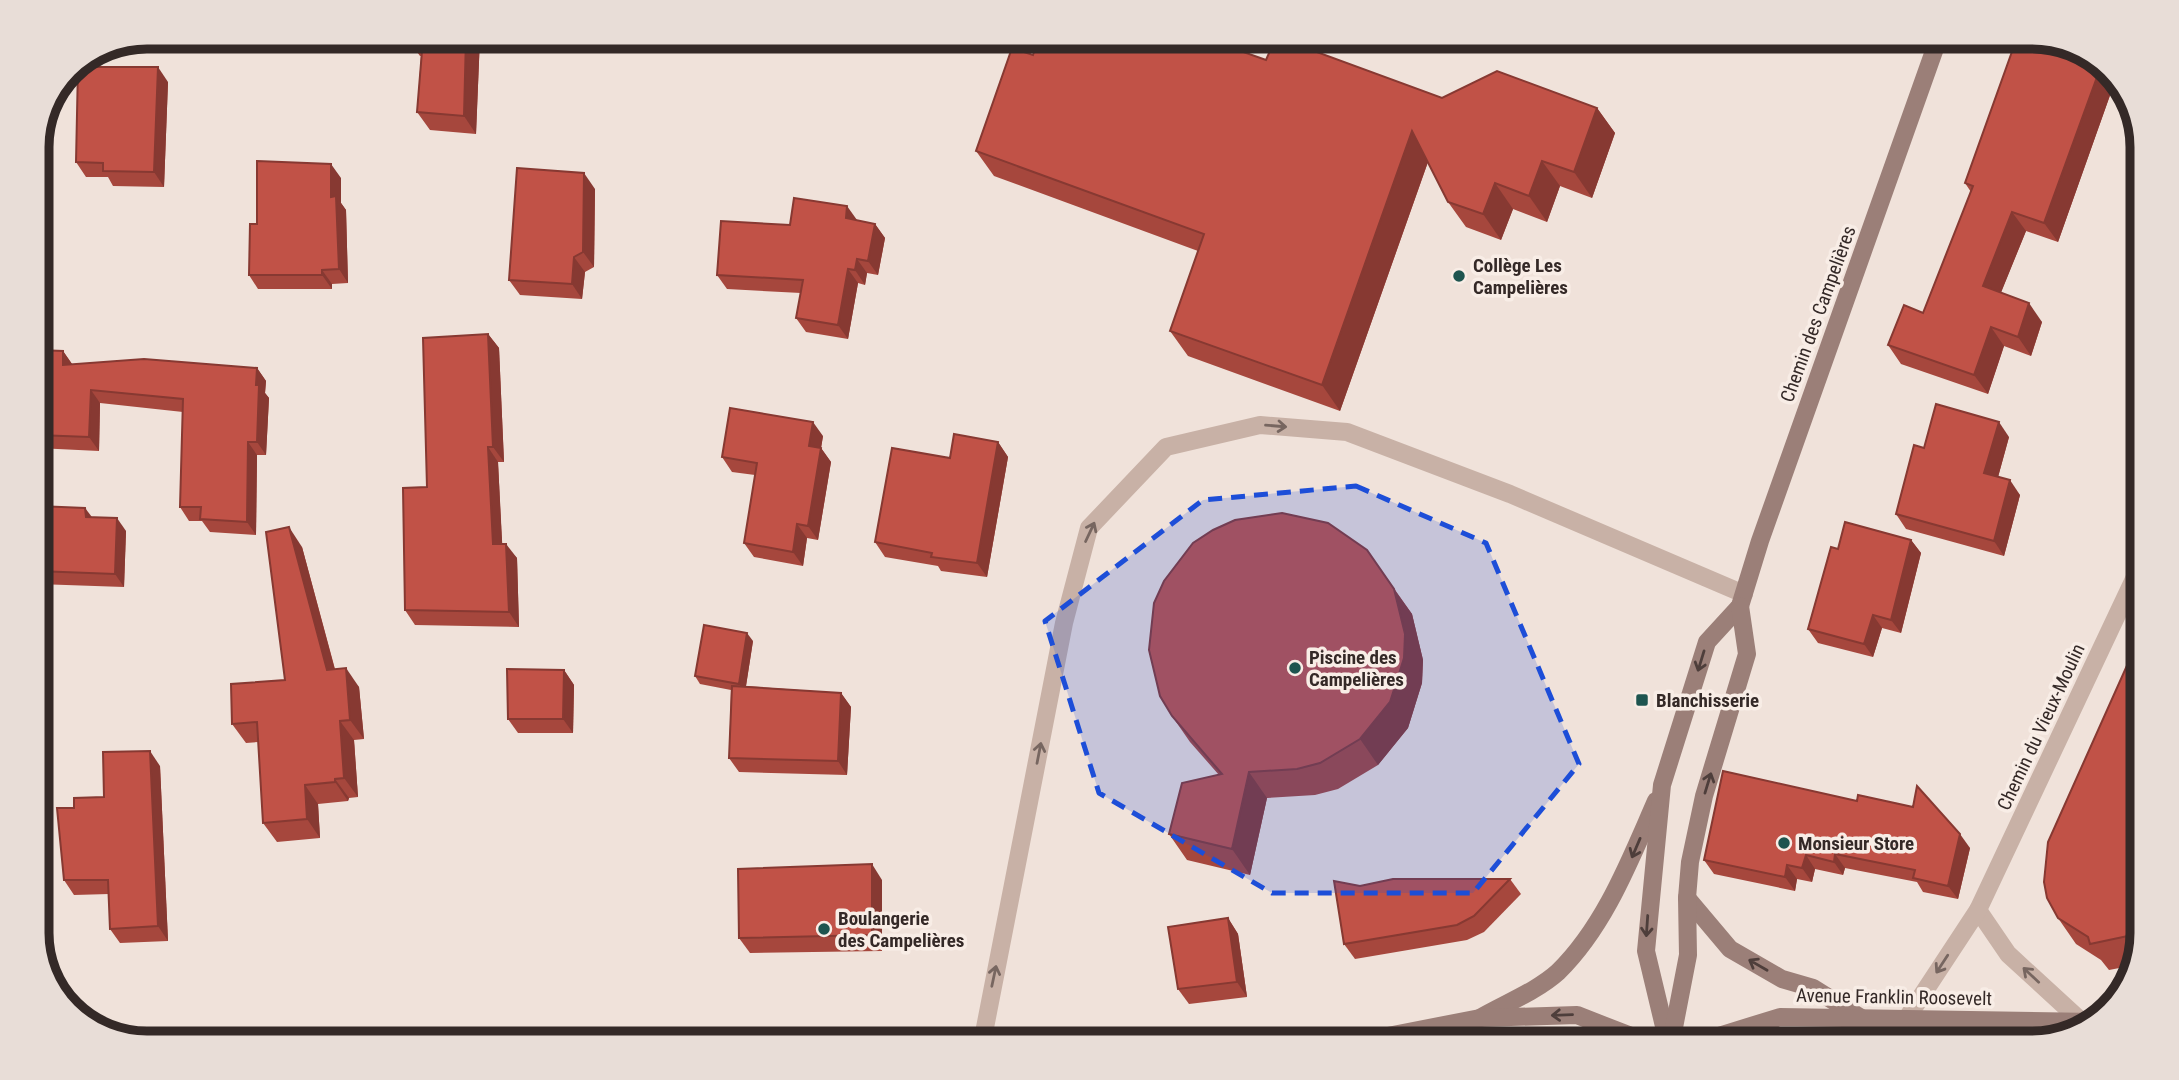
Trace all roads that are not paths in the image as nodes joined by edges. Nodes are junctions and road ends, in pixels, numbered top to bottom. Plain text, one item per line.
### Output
1 (1936, 49) edge
2 (2130, 588) edge
3 (1742, 600) junction
4 (1662, 785) junction
5 (1687, 898) junction
6 (1978, 911) junction
7 (1480, 1018) junction
8 (1861, 1018) junction
9 (1907, 1018) junction
10 (2080, 1019) edge
11 (2070, 1023) edge
12 (984, 1031) edge
13 (1413, 1031) edge
14 (1618, 1031) edge
15 (1667, 1031) edge
16 (1672, 1031) edge
17 (1735, 1031) edge

1 - 3 main road, Chemin des Campelières
2 - 6 street, Chemin du Vieux-Moulin
3 -> 4 main road, Chemin des Campelières
5 -> 3 main road, Chemin des Campelières
12 -> 3 street
4 -> 7 main road
4 -> 15 main road, Chemin des Campelières
8 -> 5 main road
5 - 16 main road, Chemin des Campelières
6 -> 9 street, Chemin du Vieux-Moulin
10 -> 6 street
7 - 13 main road
14 -> 7 main road
8 - 9 main road, Avenue Franklin Roosevelt
8 - 17 main road, Avenue Franklin Roosevelt
9 - 11 main road, Avenue Franklin Roosevelt

